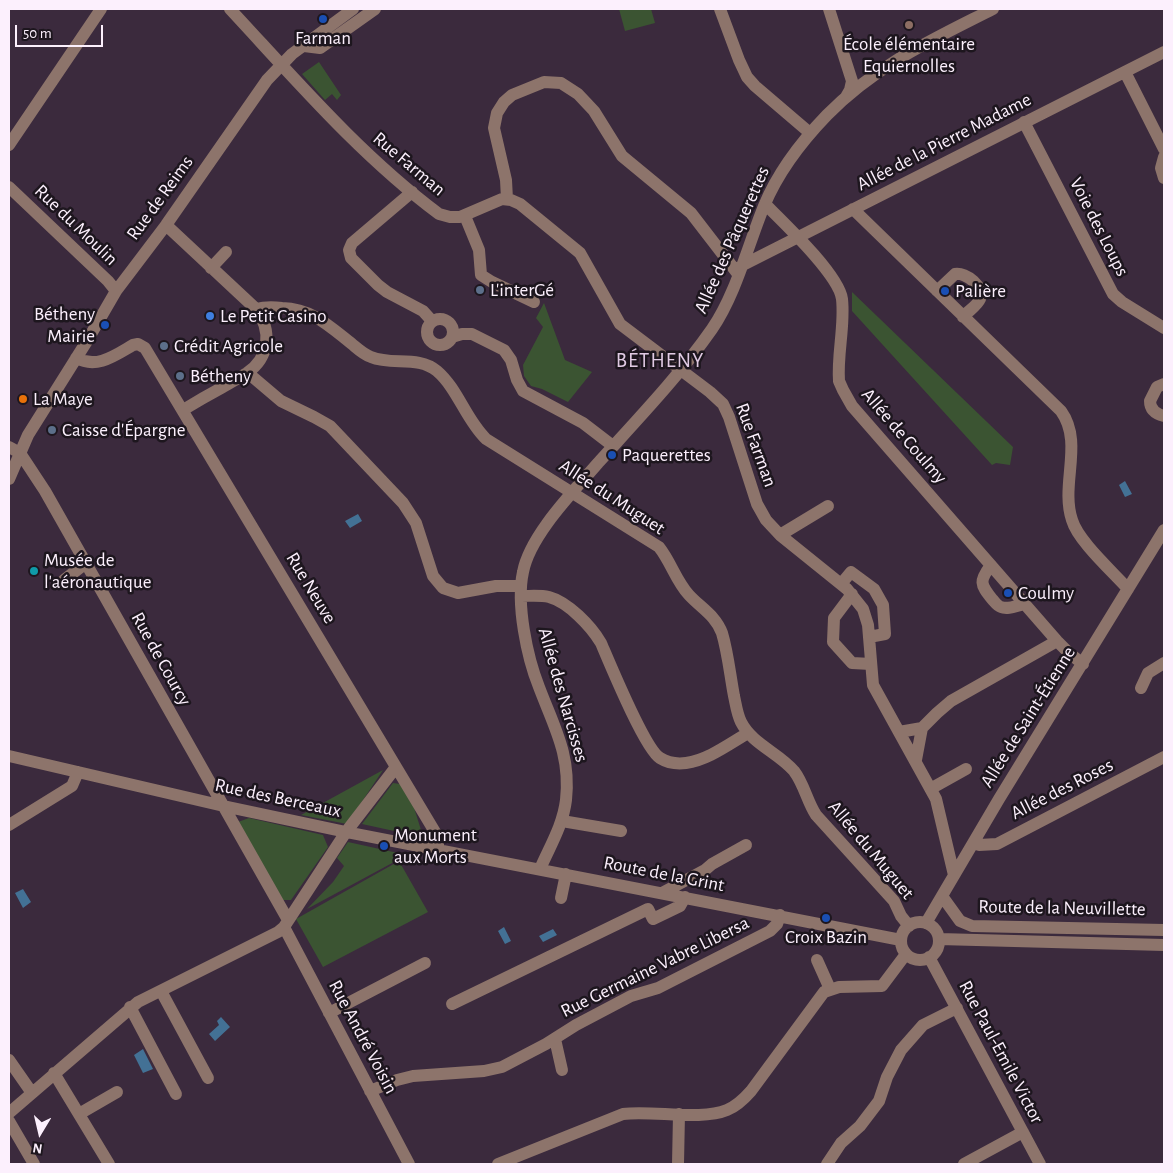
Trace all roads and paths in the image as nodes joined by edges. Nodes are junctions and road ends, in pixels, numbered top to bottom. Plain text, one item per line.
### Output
1 (100, 9) edge
2 (230, 9) edge
3 (352, 9) edge
4 (375, 9) edge
5 (720, 9) edge
6 (829, 9) edge
7 (992, 9) edge
8 (304, 46) junction
9 (1164, 52) edge
10 (281, 64) junction
11 (1125, 72) junction
12 (844, 99) junction
13 (1024, 122) junction
14 (810, 134) junction
15 (9, 145) edge
16 (1164, 149) edge
17 (1164, 157) edge
18 (1164, 178) edge
19 (9, 187) edge
20 (412, 192) junction
21 (507, 199) junction
22 (765, 204) junction
23 (853, 209) junction
24 (465, 216) junction
25 (166, 225) junction
26 (797, 237) junction
27 (226, 252) dead end
28 (211, 268) junction
29 (739, 270) junction
30 (116, 291) junction
31 (937, 291) junction
32 (534, 302) dead end
33 (256, 309) junction
34 (963, 316) junction
35 (432, 321) junction
36 (1164, 328) edge
37 (452, 337) junction
38 (76, 358) junction
39 (680, 369) junction
40 (248, 373) junction
41 (1164, 384) edge
42 (183, 410) junction
43 (1164, 416) edge
44 (9, 446) edge
45 (613, 446) junction
46 (20, 453) junction
47 (9, 479) edge
48 (572, 493) junction
49 (828, 506) dead end
50 (1164, 530) edge
51 (780, 535) junction
52 (86, 563) junction
53 (991, 565) junction
54 (64, 580) dead end
55 (841, 584) junction
56 (1128, 589) junction
57 (522, 591) junction
58 (852, 594) junction
59 (1025, 604) junction
60 (869, 637) junction
61 (1057, 641) junction
62 (1164, 663) edge
63 (871, 664) junction
64 (1083, 664) junction
65 (1141, 688) dead end
66 (922, 728) junction
67 (898, 732) junction
68 (748, 733) junction
69 (9, 756) edge
70 (1164, 758) edge
71 (916, 760) junction
72 (396, 767) junction
73 (966, 769) dead end
74 (78, 772) junction
75 (932, 788) junction
76 (223, 806) junction
77 (562, 821) junction
78 (9, 825) edge
79 (621, 831) dead end
80 (346, 832) junction
81 (974, 843) junction
82 (746, 845) dead end
83 (438, 850) junction
84 (540, 869) junction
85 (566, 874) junction
86 (954, 875) junction
87 (662, 893) junction
88 (942, 896) junction
89 (685, 897) junction
90 (561, 898) dead end
91 (780, 915) junction
92 (926, 923) junction
93 (286, 924) junction
94 (909, 926) junction
95 (1164, 930) edge
96 (939, 939) junction
97 (901, 940) junction
98 (1164, 945) edge
99 (906, 954) junction
100 (929, 958) junction
101 (817, 960) dead end
102 (425, 963) dead end
103 (830, 989) junction
104 (161, 991) junction
105 (452, 1004) dead end
106 (130, 1007) junction
107 (956, 1008) junction
108 (329, 1012) junction
109 (555, 1039) junction
110 (9, 1060) edge
111 (562, 1070) dead end
112 (54, 1074) junction
113 (208, 1078) dead end
114 (370, 1091) junction
115 (117, 1092) dead end
116 (32, 1093) junction
117 (176, 1094) dead end
118 (9, 1113) edge
119 (79, 1114) junction
120 (679, 1114) junction
121 (9, 1121) edge
122 (1023, 1132) junction
123 (34, 1164) edge
124 (109, 1164) edge
125 (410, 1164) edge
126 (498, 1164) edge
127 (678, 1164) edge
128 (827, 1164) edge
129 (964, 1164) edge
130 (1040, 1164) edge

1 - 15 street
2 - 10 street, Rue Farman
3 - 8 street, Rue de Reims
4 - 8 street
5 - 14 street
6 - 12 street
7 - 12 street, Allée des Pâquerettes
8 - 10 street, Rue de Reims
9 - 11 street, Allée de la Pierre Madame
10 - 20 street, Rue Farman
10 - 25 street, Rue de Reims
11 - 13 street, Allée de la Pierre Madame
11 - 16 street
12 - 14 street, Allée des Pâquerettes
13 - 23 street, Allée de la Pierre Madame
13 - 36 street, Voie des Loups
14 - 22 street, Allée des Pâquerettes
17 - 18 street
19 - 30 street, Rue du Moulin
20 - 24 street, Rue Farman
20 - 35 street
21 - 24 street, Rue Farman
21 - 29 street
21 - 39 street, Rue Farman
22 - 26 street, Allée de Coulmy
22 - 29 street, Allée des Pâquerettes
23 - 26 street, Allée de la Pierre Madame
23 - 31 street
24 - 32 street
25 - 28 street
25 - 30 street, Rue de Reims
26 - 29 street, Allée de la Pierre Madame
26 - 53 street, Allée de Coulmy
27 - 28 street
28 - 33 street
29 - 39 street, Allée des Pâquerettes
30 - 38 street, Rue de Reims
31 - 34 street
31 - 34 street
33 - 40 street
33 - 48 street, Allée du Muguet
34 - 56 street
35 - 37 street
35 - 37 street
37 - 45 street
38 - 42 street, Rue Neuve
38 - 46 street, Rue de Reims
39 - 45 street, Allée des Pâquerettes
39 - 51 street, Rue Farman
40 - 42 street
40 - 57 street
41 - 43 street
42 - 72 street, Rue Neuve
44 - 46 street
45 - 48 street, Allée des Pâquerettes
46 - 47 street, Rue de Reims
46 - 52 street, Rue de Courcy
48 - 57 street, Allée des Pâquerettes
48 - 68 street, Allée du Muguet
49 - 51 street
50 - 56 street, Allée de Saint-Étienne
51 - 55 street, Rue Farman
52 - 54 street
52 - 76 street, Rue de Courcy
53 - 59 street, Allée de Coulmy
53 - 59 street
55 - 58 street, Rue Farman
55 - 60 street
56 - 64 street, Allée de Saint-Étienne
57 - 68 street
57 - 77 street, Allée des Narcisses
58 - 60 street, Rue Farman
58 - 63 street
59 - 61 street, Allée de Coulmy
60 - 63 street, Rue Farman
61 - 64 street, Allée de Coulmy
61 - 66 street
62 - 65 street
63 - 67 street, Rue Farman
64 - 81 street, Allée de Saint-Étienne
66 - 67 street
66 - 71 street
67 - 71 street, Rue Farman
68 - 94 street, Allée du Muguet
69 - 74 street, Rue des Berceaux
70 - 81 street, Allée des Roses
71 - 75 street, Rue Farman
72 - 80 street
72 - 83 street, Rue Neuve
73 - 75 street
74 - 76 street, Rue des Berceaux
74 - 78 street
75 - 86 street, Rue Farman
76 - 80 street, Rue des Berceaux
76 - 93 street, Rue André Voisin
77 - 79 street
77 - 84 street, Allée des Narcisses
80 - 83 street, Rue des Berceaux
80 - 93 street
81 - 86 street, Allée de Saint-Étienne
82 - 87 street
83 - 84 street, Rue des Berceaux
84 - 85 street, Route de la Grint
85 - 87 street, Route de la Grint
85 - 90 street
86 - 88 street, Allée de Saint-Étienne
87 - 89 street, Route de la Grint
88 - 92 street, Allée de Saint-Étienne
88 - 95 street, Route de la Neuvillette
89 - 91 street, Route de la Grint
89 - 105 street
91 - 97 street
91 - 109 street, Rue Germaine Vabre Libersa
92 - 94 street
92 - 96 street
93 - 104 street
93 - 108 street, Rue André Voisin
94 - 97 street
96 - 98 street, Route de la Neuvillette
96 - 100 street
97 - 99 street
99 - 100 street
99 - 103 street
100 - 107 street, Rue Paul-Emile Victor
101 - 103 street
102 - 108 street
103 - 120 street
104 - 106 street
104 - 113 street
106 - 112 street
106 - 117 street
107 - 122 street, Rue Paul-Emile Victor
107 - 128 street
108 - 114 street, Rue André Voisin
109 - 111 street
109 - 114 street, Rue Germaine Vabre Libersa
110 - 116 street
112 - 116 street
112 - 119 street
114 - 125 street, Rue André Voisin
115 - 119 street
116 - 118 street
119 - 124 street
120 - 126 street
120 - 127 street
121 - 123 street
122 - 129 street
122 - 130 street, Rue Paul-Emile Victor

